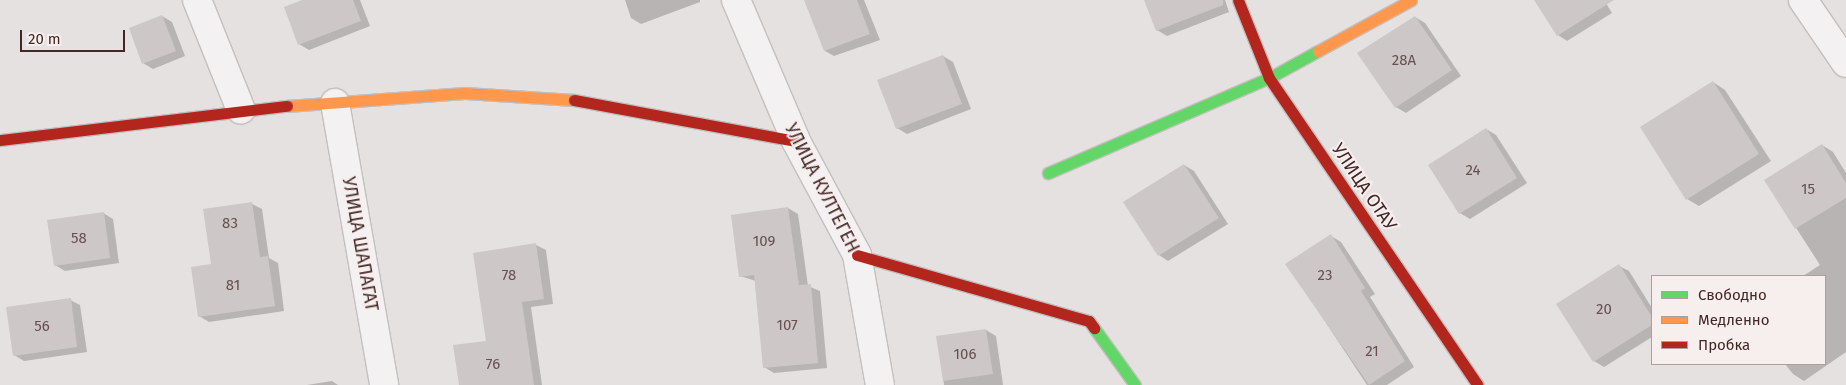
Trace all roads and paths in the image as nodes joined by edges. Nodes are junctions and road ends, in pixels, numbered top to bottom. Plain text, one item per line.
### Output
1 (197, 0) edge
2 (736, 0) edge
3 (1238, 0) edge
4 (1412, 0) edge
5 (1803, 0) edge
6 (1846, 63) edge
7 (1269, 78) junction
8 (335, 103) junction
9 (241, 110) junction
10 (0, 140) edge
11 (796, 141) junction
12 (1048, 173) dead end
13 (857, 255) junction
14 (384, 385) edge
15 (880, 385) edge
16 (1136, 385) edge
17 (1478, 385) edge

1 - 9 street
2 - 11 street, УЛИЦА КУЛТЕГЕН
3 - 7 street, УЛИЦА ОТАУ
4 - 7 street
5 - 6 street
7 - 12 street
7 - 17 street, УЛИЦА ОТАУ
8 - 9 street
8 - 11 street
8 - 14 street, УЛИЦА ШАПАГАТ
9 - 10 street
11 - 13 street, УЛИЦА КУЛТЕГЕН
13 - 15 street, УЛИЦА КУЛТЕГЕН
13 - 16 street

